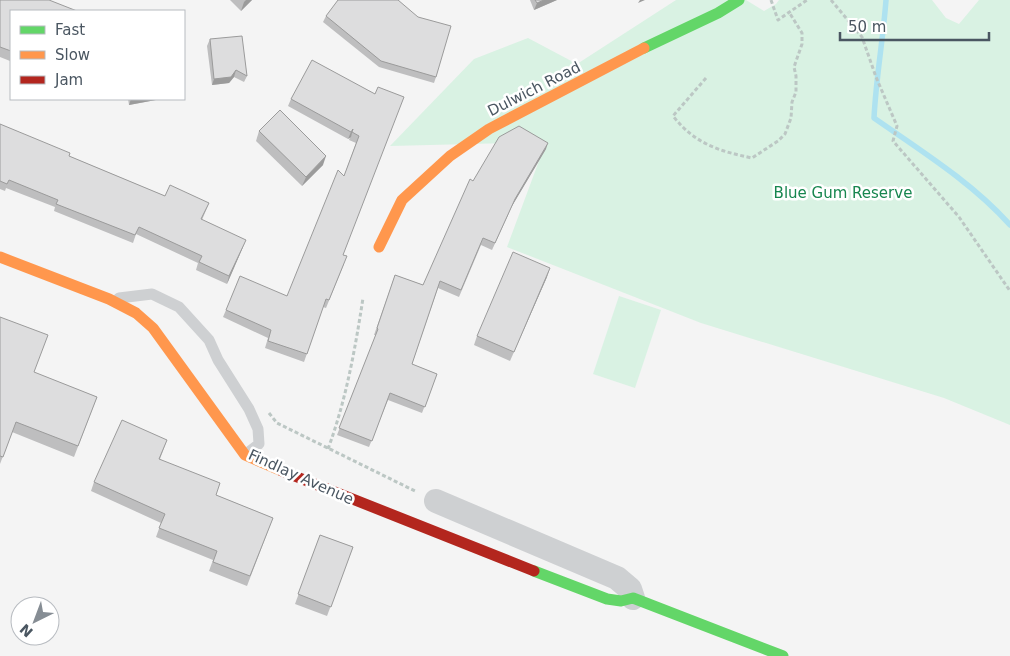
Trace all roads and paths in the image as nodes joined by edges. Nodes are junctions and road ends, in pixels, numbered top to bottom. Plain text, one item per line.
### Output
1 (740, 0) edge
2 (771, 0) edge
3 (807, 0) edge
4 (831, 0) edge
5 (789, 12) junction
6 (706, 78) dead end
7 (379, 247) dead end
8 (0, 257) edge
9 (1010, 291) edge
10 (363, 298) dead end
11 (109, 299) junction
12 (249, 409) junction
13 (328, 449) junction
14 (245, 455) junction
15 (436, 501) joint
16 (633, 598) junction
17 (783, 656) edge

1 - 7 street, Dulwich Road
2 - 5 path
3 - 5 path
4 - 9 path
5 - 6 path
8 - 11 street, Findlay Avenue
10 - 13 path
11 - 12 lane
11 - 14 street, Findlay Avenue
12 - 13 path
12 - 14 lane
13 - 15 path
14 - 16 street, Findlay Avenue
15 - 16 street
16 - 17 street, Findlay Avenue

